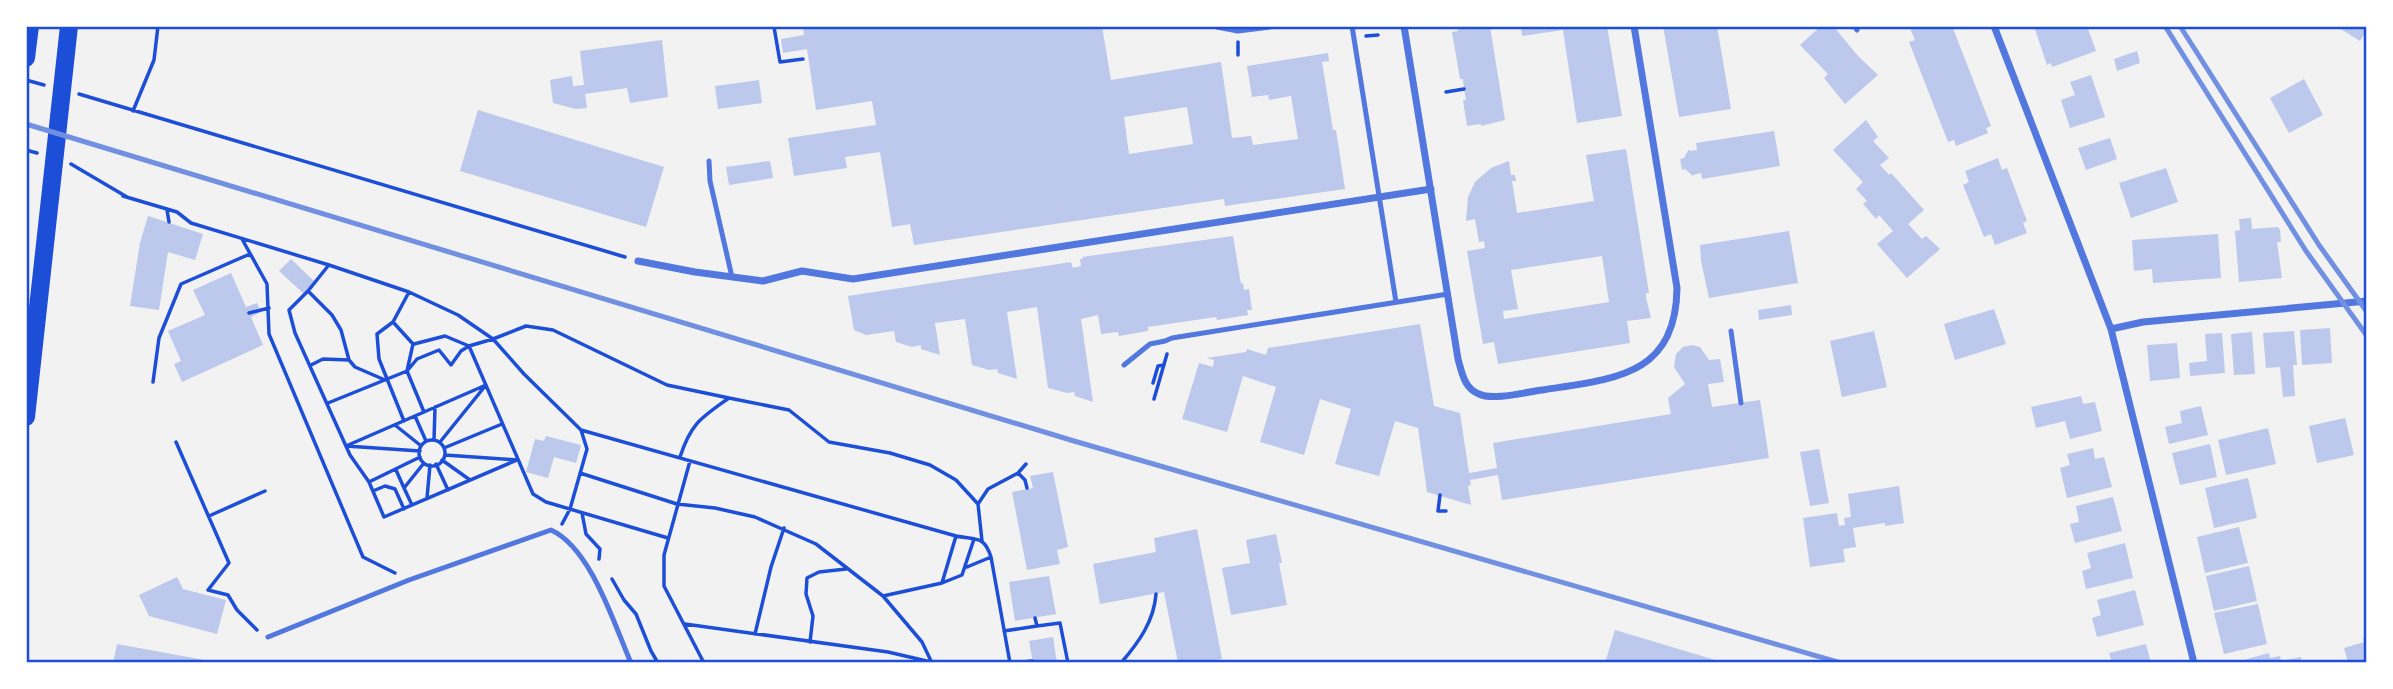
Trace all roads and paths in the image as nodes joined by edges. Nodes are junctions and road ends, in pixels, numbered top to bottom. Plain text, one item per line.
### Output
1 (30, 26) edge
2 (69, 26) edge
3 (158, 26) edge
4 (780, 26) edge
5 (1217, 26) edge
6 (1270, 26) edge
7 (1352, 26) edge
8 (1404, 26) edge
9 (1634, 26) edge
10 (1994, 26) edge
11 (1378, 34) dead end
12 (1361, 37) dead end
13 (1238, 40) dead end
14 (1238, 55) dead end
15 (26, 58) edge
16 (803, 58) dead end
17 (26, 80) edge
18 (53, 87) dead end
19 (1464, 89) dead end
20 (67, 91) dead end
21 (1446, 92) dead end
22 (133, 111) junction
23 (26, 150) edge
24 (47, 156) dead end
25 (709, 161) dead end
26 (68, 162) dead end
27 (1431, 189) junction
28 (1379, 197) junction
29 (167, 210) junction
30 (169, 222) dead end
31 (242, 239) junction
32 (250, 254) junction
33 (638, 261) joint
34 (329, 265) junction
35 (732, 277) junction
36 (308, 291) junction
37 (409, 292) junction
38 (1448, 294) junction
39 (2367, 301) edge
40 (1396, 302) junction
41 (268, 308) junction
42 (249, 313) dead end
43 (393, 322) junction
44 (2111, 328) junction
45 (1731, 331) dead end
46 (493, 339) junction
47 (413, 344) junction
48 (468, 346) junction
49 (349, 360) junction
50 (311, 365) junction
51 (1124, 365) dead end
52 (1164, 365) dead end
53 (1163, 370) dead end
54 (407, 371) junction
55 (387, 380) junction
56 (153, 382) dead end
57 (1153, 383) dead end
58 (486, 386) junction
59 (729, 398) junction
60 (1154, 399) dead end
61 (328, 403) junction
62 (1741, 403) dead end
63 (435, 407) junction
64 (424, 412) junction
65 (415, 416) junction
66 (26, 417) edge
67 (404, 421) junction
68 (502, 424) junction
69 (395, 425) junction
70 (581, 430) junction
71 (434, 440) junction
72 (426, 441) junction
73 (176, 442) dead end
74 (440, 442) junction
75 (346, 446) junction
76 (421, 446) junction
77 (444, 448) junction
78 (420, 451) junction
79 (445, 455) junction
80 (420, 457) junction
81 (680, 457) junction
82 (442, 460) junction
83 (517, 460) junction
84 (690, 461) junction
85 (424, 463) junction
86 (436, 464) junction
87 (1026, 464) dead end
88 (430, 465) junction
89 (396, 470) junction
90 (1018, 472) junction
91 (580, 473) junction
92 (470, 480) junction
93 (369, 482) junction
94 (404, 488) junction
95 (1027, 488) dead end
96 (448, 490) junction
97 (265, 491) dead end
98 (373, 491) junction
99 (1440, 495) dead end
100 (426, 499) junction
101 (677, 504) junction
102 (978, 504) junction
103 (412, 505) junction
104 (404, 509) junction
105 (570, 509) junction
106 (1446, 511) dead end
107 (581, 512) junction
108 (209, 516) junction
109 (784, 528) junction
110 (956, 536) junction
111 (668, 538) junction
112 (974, 540) junction
113 (982, 541) junction
114 (991, 557) junction
115 (599, 560) dead end
116 (966, 567) junction
117 (607, 569) dead end
118 (846, 569) junction
119 (409, 580) junction
120 (942, 583) junction
121 (1156, 594) dead end
122 (883, 596) junction
123 (1035, 618) dead end
124 (685, 624) junction
125 (1037, 626) junction
126 (1004, 631) junction
127 (755, 634) junction
128 (268, 636) joint
129 (810, 642) junction
130 (1032, 661) dead end
131 (932, 662) edge
132 (631, 663) edge
133 (658, 663) edge
134 (704, 663) edge
135 (1012, 663) edge
136 (1068, 663) edge
137 (1121, 663) edge
138 (2194, 663) edge

1 - 15 highway
2 - 66 highway
3 - 22 path
4 - 16 path
5 - 6 street
7 - 28 lane
8 - 27 street
9 - 38 street
10 - 44 street
11 - 12 path
13 - 14 path
17 - 18 path
19 - 21 path
20 - 22 path
22 - 33 path
23 - 24 path
25 - 35 lane
26 - 29 path
27 - 28 street
27 - 38 street
28 - 35 street
28 - 40 lane
29 - 30 path
29 - 31 path
31 - 32 path
31 - 34 path
32 - 41 path
32 - 56 path
33 - 35 street
34 - 36 path
34 - 37 path
36 - 49 path
36 - 50 path
37 - 43 path
37 - 46 path
38 - 40 lane
39 - 44 street
40 - 51 lane
41 - 42 path
41 - 119 path
43 - 47 path
43 - 55 path
44 - 138 street
45 - 62 lane
46 - 48 path
46 - 59 path
46 - 70 path
47 - 48 path
47 - 54 path
48 - 54 path
48 - 58 path
49 - 50 path
49 - 55 path
50 - 61 path
52 - 57 path
53 - 60 path
54 - 55 path
54 - 64 path
55 - 61 path
55 - 67 path
58 - 63 path
58 - 68 path
58 - 74 path
59 - 81 path
59 - 102 path
61 - 75 path
63 - 64 path
63 - 71 path
64 - 65 path
65 - 67 path
65 - 72 path
67 - 69 path
68 - 77 path
68 - 83 path
69 - 75 path
69 - 76 path
70 - 81 path
70 - 91 path
71 - 72 path
71 - 74 path
72 - 76 path
73 - 108 path
74 - 77 path
75 - 78 path
75 - 93 path
76 - 78 path
77 - 79 path
78 - 80 path
79 - 82 path
79 - 83 path
80 - 85 path
80 - 89 path
81 - 84 path
82 - 86 path
82 - 92 path
83 - 92 path
83 - 105 path
84 - 101 path
84 - 110 path
85 - 88 path
85 - 94 path
86 - 88 path
86 - 96 path
87 - 90 path
88 - 100 path
89 - 93 path
89 - 94 path
90 - 95 path
90 - 102 path
91 - 101 path
91 - 105 path
92 - 96 path
93 - 98 path
94 - 103 path
96 - 100 path
97 - 108 path
98 - 104 path
98 - 104 path
99 - 106 path
100 - 103 path
101 - 109 path
101 - 111 path
102 - 113 path
103 - 104 path
105 - 107 path
107 - 111 path
107 - 115 path
108 - 128 path
109 - 118 path
109 - 127 path
110 - 112 path
110 - 120 path
111 - 124 path
112 - 113 path
112 - 116 path
113 - 114 path
114 - 116 path
114 - 126 path
116 - 120 path
117 - 133 path
118 - 122 path
118 - 129 path
119 - 128 lane
119 - 132 lane
120 - 122 path
121 - 137 path
122 - 131 path
123 - 125 path
124 - 127 path
124 - 134 path
125 - 126 path
125 - 136 path
126 - 135 path
127 - 129 path
129 - 131 path
130 - 135 path

